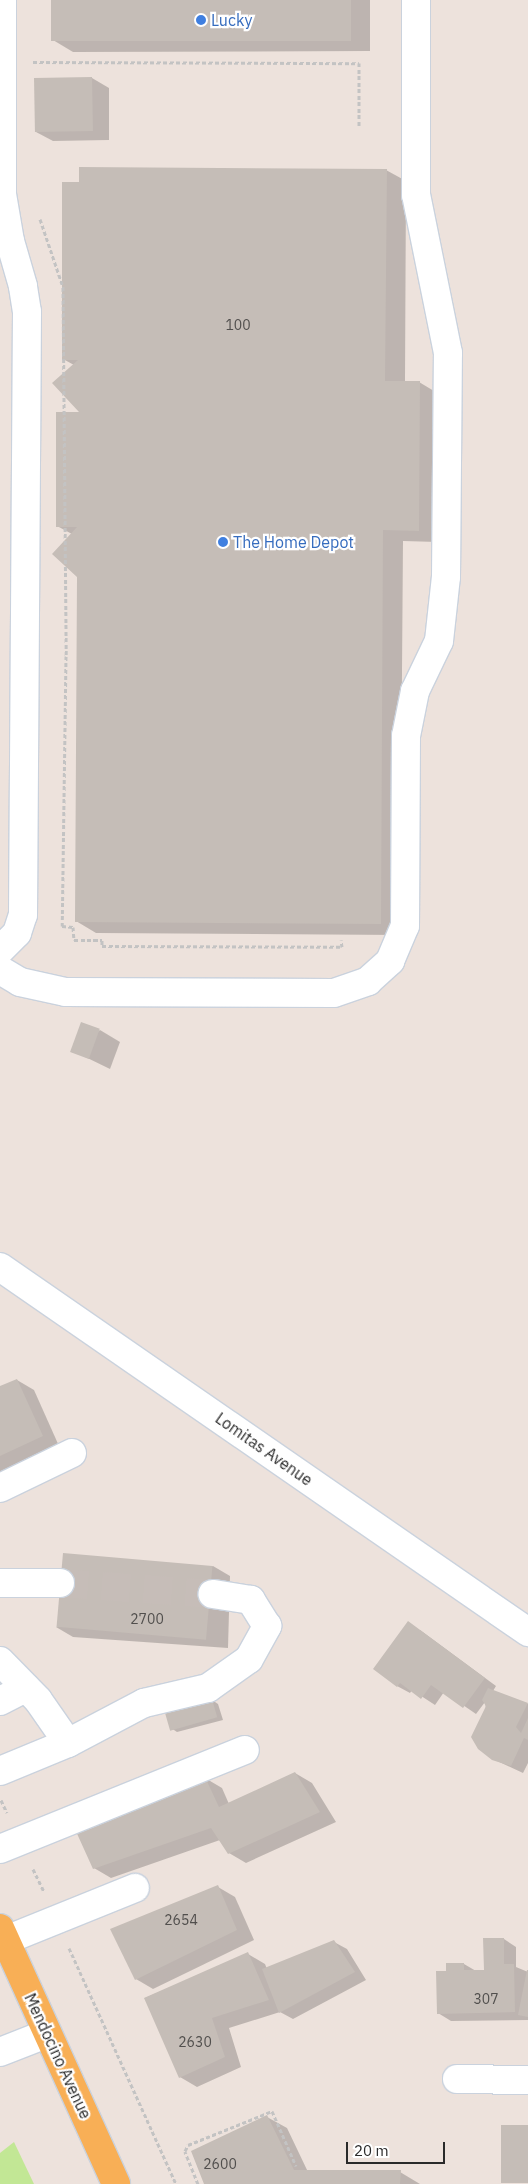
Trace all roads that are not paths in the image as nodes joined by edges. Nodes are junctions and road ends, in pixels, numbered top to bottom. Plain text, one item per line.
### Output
1 (2, 0) edge
2 (416, 0) edge
3 (0, 950) edge
4 (0, 970) edge
5 (0, 1266) edge
6 (72, 1453) dead end
7 (0, 1488) edge
8 (0, 1583) edge
9 (60, 1584) tunnel mouth
10 (212, 1594) tunnel mouth
11 (528, 1632) edge
12 (0, 1662) edge
13 (26, 1688) junction
14 (0, 1701) edge
15 (68, 1743) junction
16 (245, 1750) dead end
17 (0, 1771) edge
18 (10, 1845) edge
19 (135, 1888) dead end
20 (3, 1934) edge
21 (46, 2034) junction
22 (0, 2052) edge
23 (457, 2079) dead end
24 (528, 2080) edge
25 (116, 2184) edge

1 - 3 street
2 - 4 street
5 - 11 street, Lomitas Avenue
6 - 7 street
8 - 9 street
10 - 15 street
12 - 13 street
13 - 14 street
13 - 15 street
15 - 17 street
16 - 18 street
19 - 20 street
20 - 21 main road, Mendocino Avenue
21 - 22 street
21 - 25 main road, Mendocino Avenue
23 - 24 street

